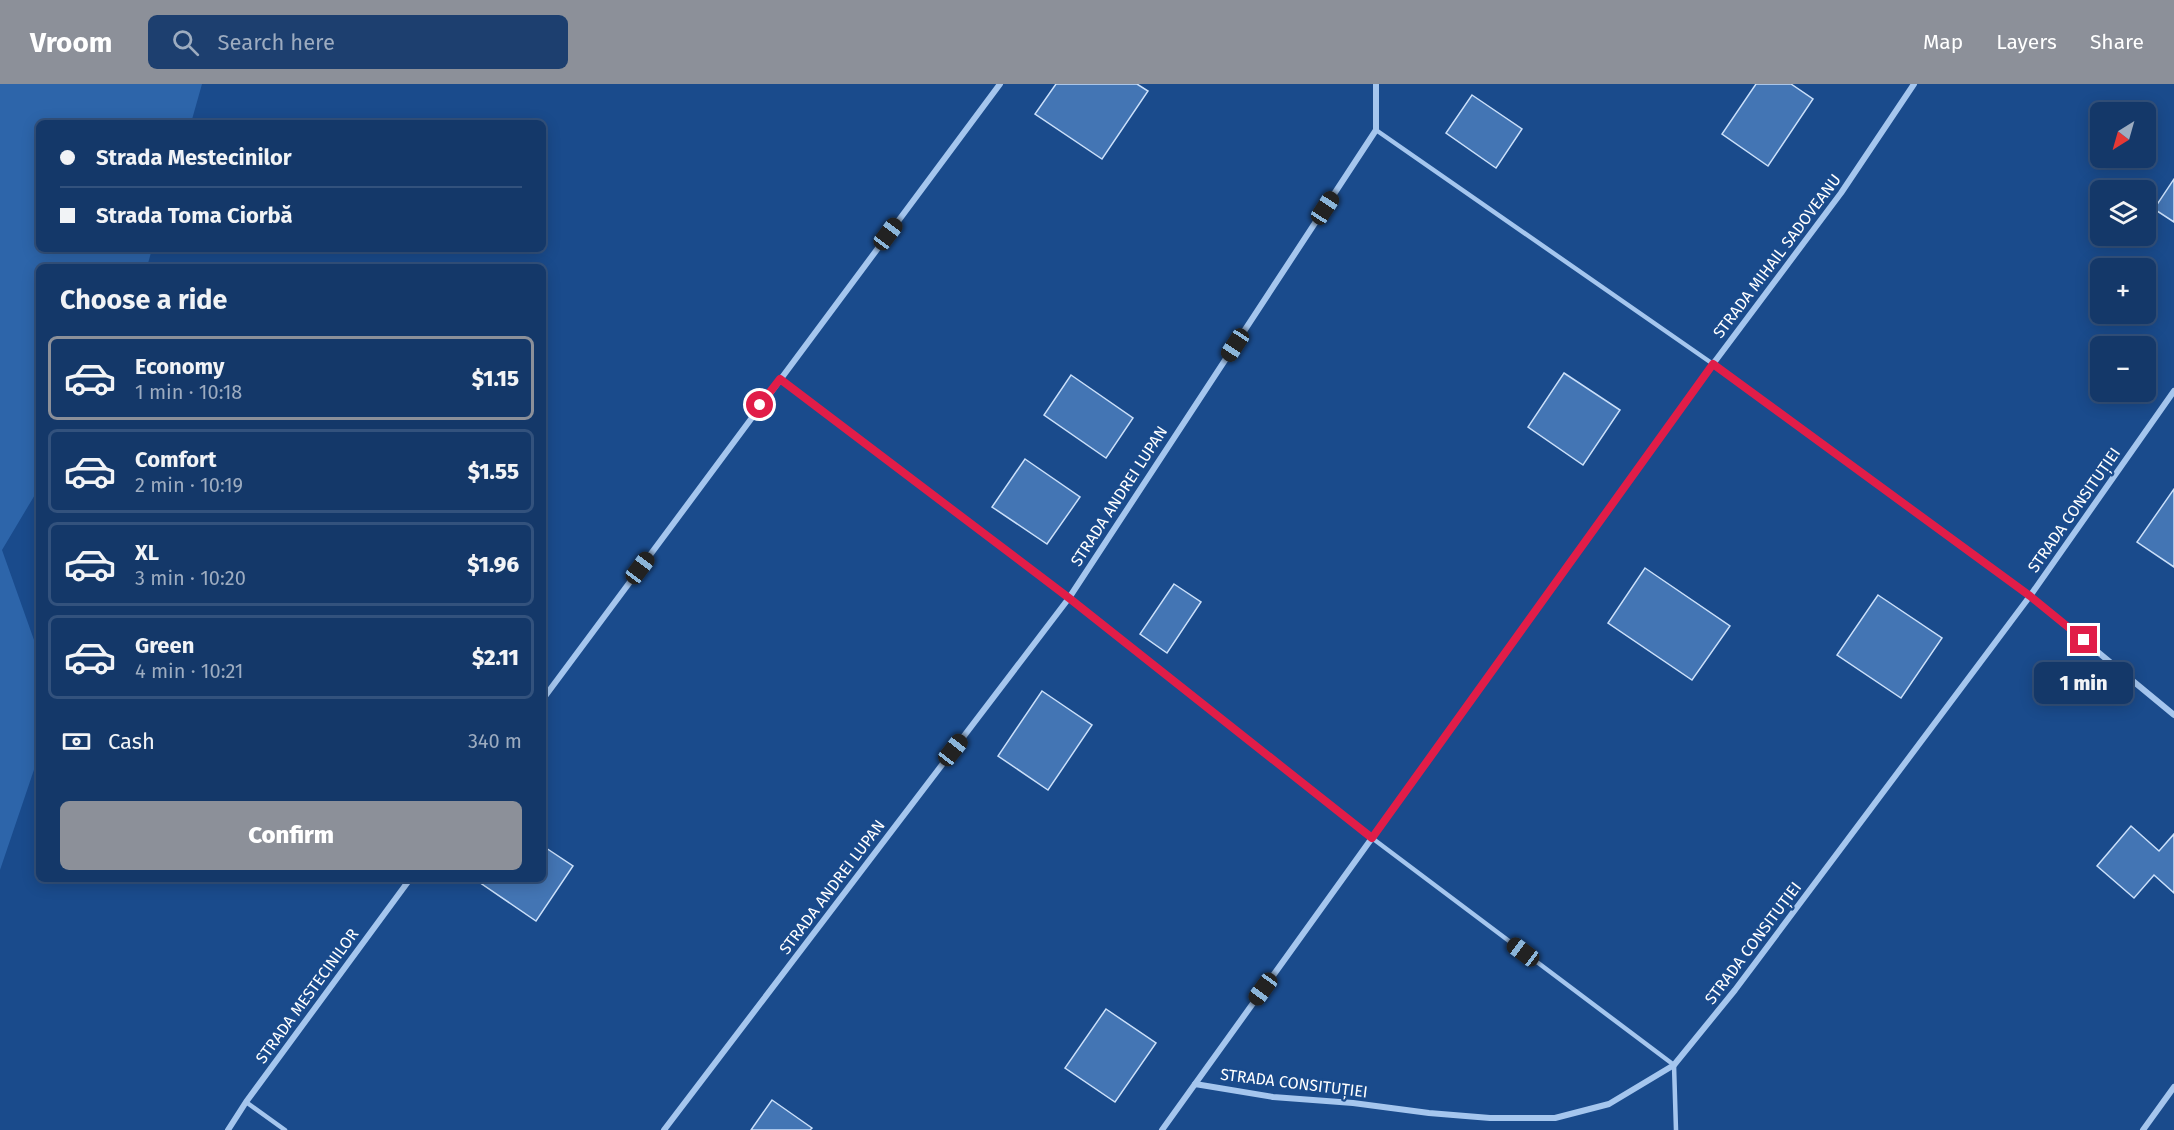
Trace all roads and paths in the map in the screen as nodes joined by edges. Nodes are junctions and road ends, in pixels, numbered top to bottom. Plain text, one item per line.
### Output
1 (1000, 84) edge
2 (1376, 84) edge
3 (1914, 84) edge
4 (1376, 130) junction
5 (1713, 364) junction
6 (780, 379) junction
7 (2174, 391) edge
8 (2030, 596) junction
9 (1069, 598) junction
10 (546, 695) edge
11 (2174, 715) edge
12 (1372, 838) junction
13 (408, 882) edge
14 (1674, 1065) junction
15 (1195, 1084) junction
16 (2174, 1087) edge
17 (246, 1102) junction
18 (228, 1130) edge
19 (285, 1130) edge
20 (664, 1130) edge
21 (1162, 1130) edge
22 (1676, 1130) edge
23 (2143, 1130) edge

1 - 6 street
2 - 4 street
3 - 5 street, STRADA MIHAIL SADOVEANU
4 - 5 lane
4 - 9 street, STRADA ANDREI LUPAN
5 - 8 lane
5 - 12 street, STRADA MIHAIL SADOVEANU
6 - 9 lane
6 - 10 street
7 - 8 street, STRADA CONSITUȚIEI
8 - 11 street
8 - 14 street, STRADA CONSITUȚIEI
9 - 12 lane
9 - 20 street, STRADA ANDREI LUPAN
12 - 14 lane
12 - 15 street, STRADA MIHAIL SADOVEANU
13 - 17 street, STRADA MESTECINILOR
14 - 15 street, STRADA CONSITUȚIEI
14 - 22 lane
15 - 21 street, STRADA CONSITUȚIEI
16 - 23 street
17 - 18 street, STRADA MESTECINILOR
17 - 19 lane

